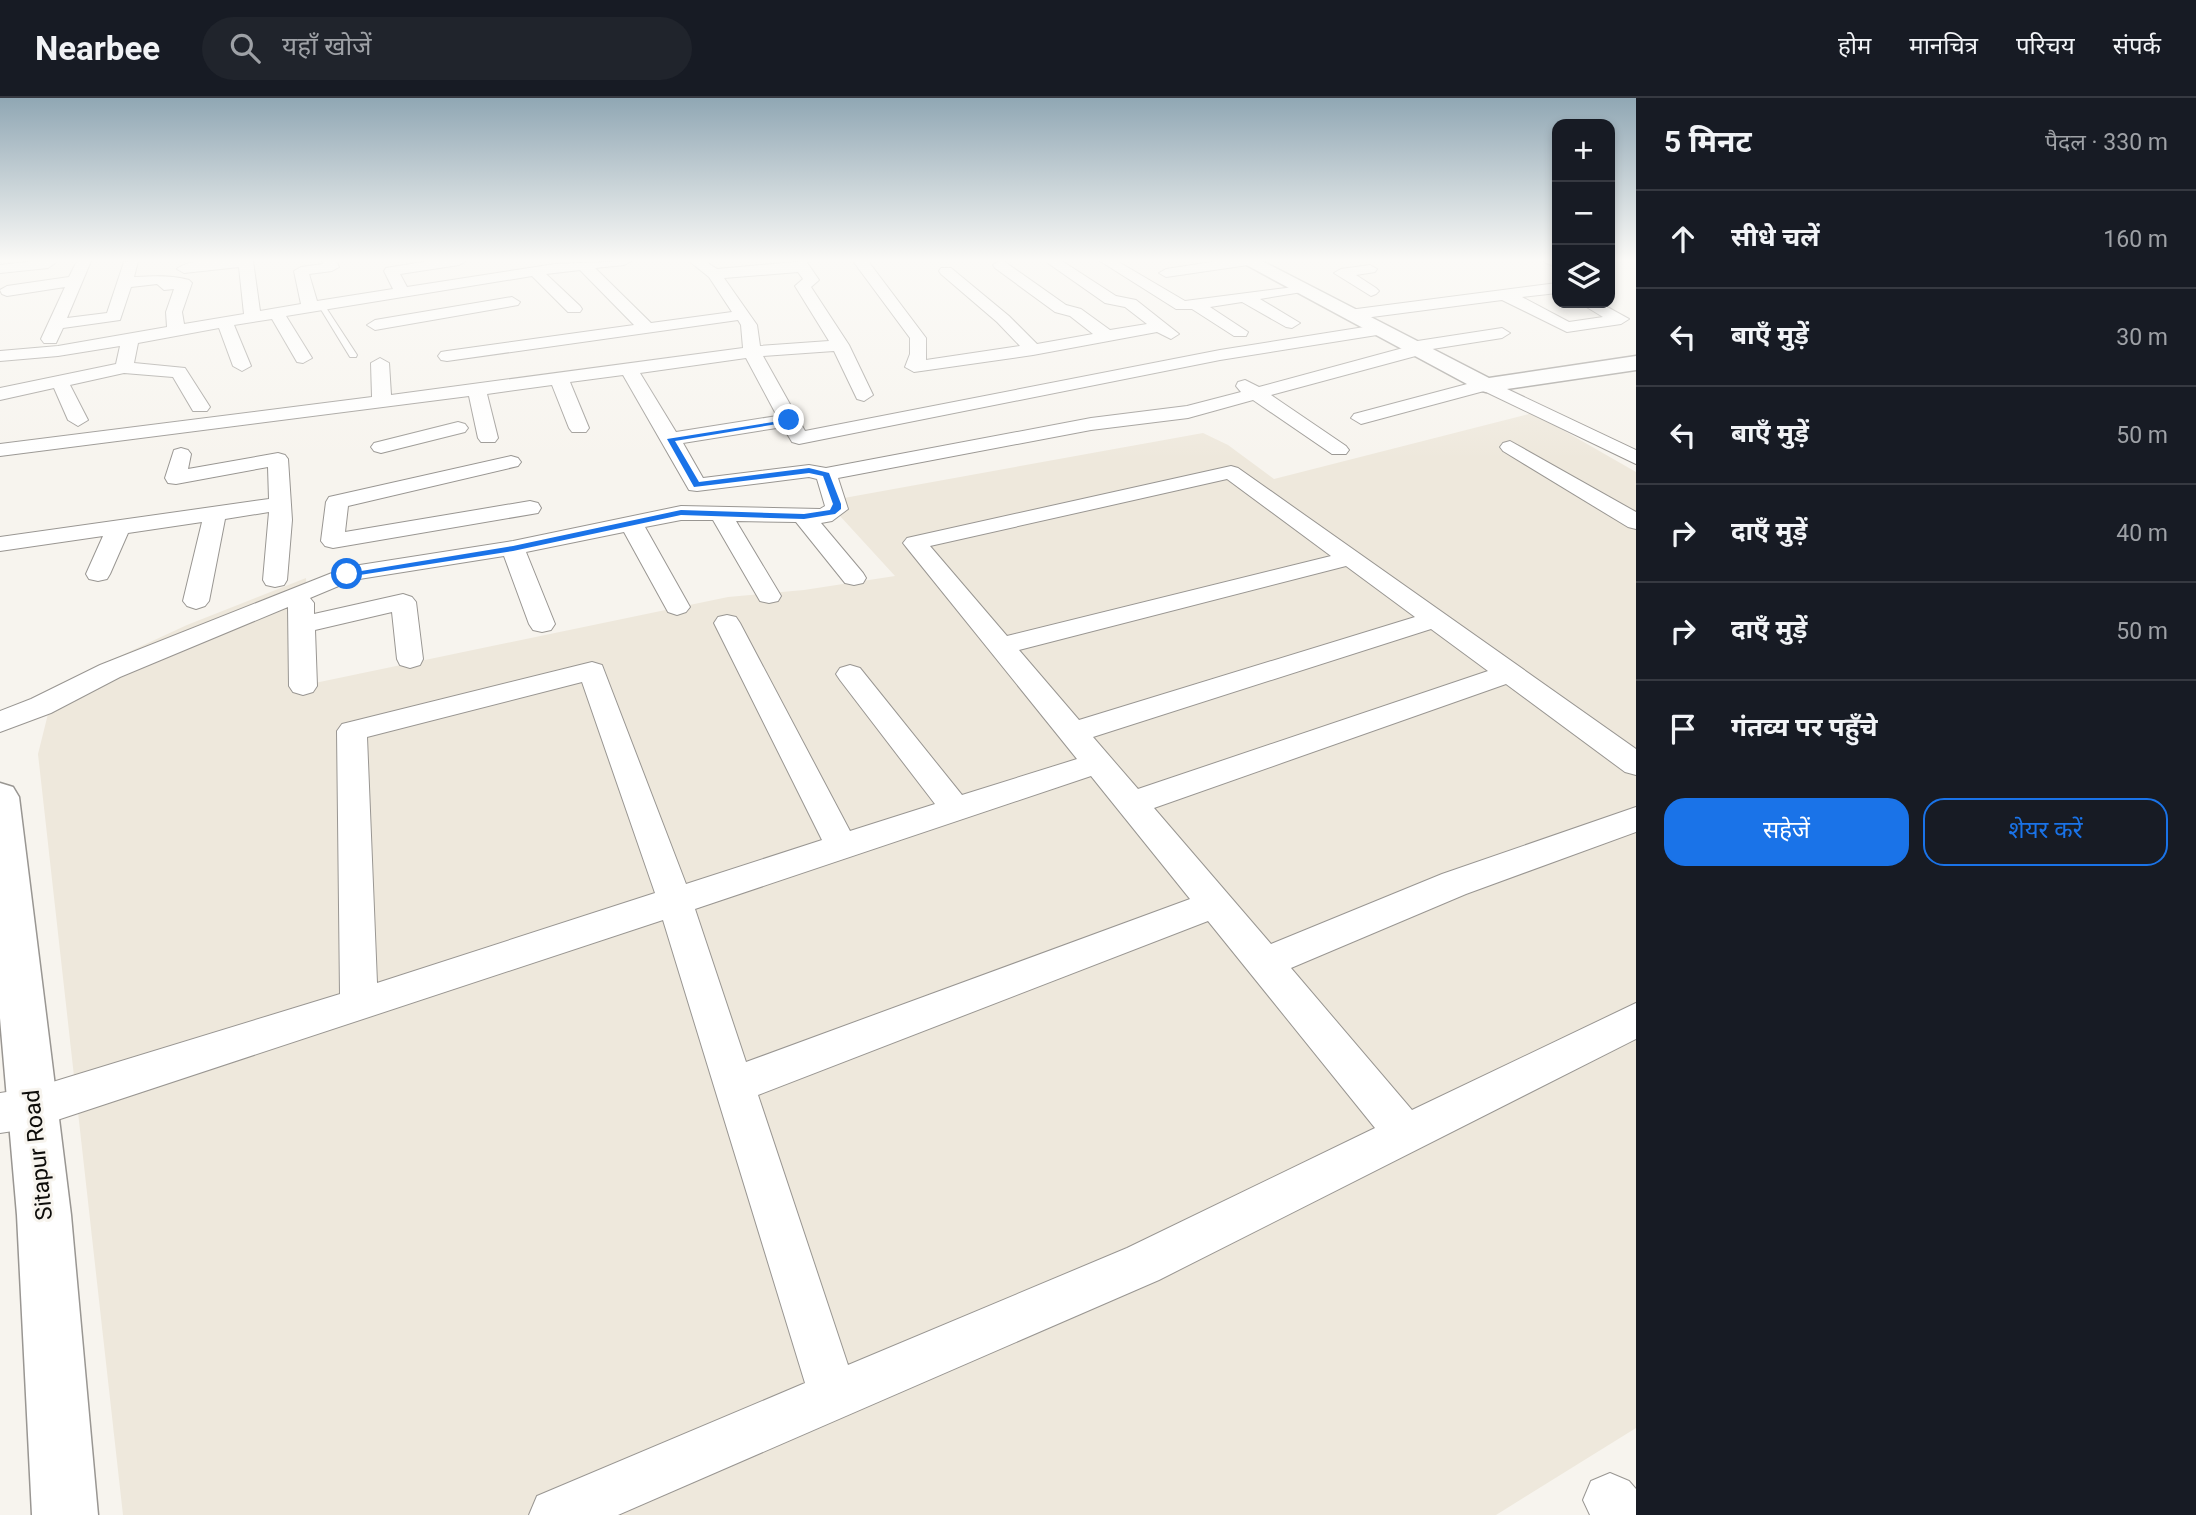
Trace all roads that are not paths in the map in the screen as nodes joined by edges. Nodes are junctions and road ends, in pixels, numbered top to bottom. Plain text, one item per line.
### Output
1 (55, 327) edge
2 (176, 327) edge
3 (195, 327) edge
4 (227, 327) edge
5 (285, 327) edge
6 (331, 327) edge
7 (646, 327) edge
8 (667, 327) edge
9 (749, 327) edge
10 (829, 327) edge
11 (910, 327) edge
12 (1011, 327) edge
13 (1095, 327) edge
14 (1155, 327) edge
15 (1162, 327) edge
16 (1232, 327) edge
17 (1372, 327) edge
18 (649, 330) junction
19 (1377, 330) junction
20 (176, 331) junction
21 (1240, 332) dead end
22 (1502, 332) dead end
23 (1108, 337) junction
24 (130, 340) junction
25 (840, 345) junction
26 (1414, 349) junction
27 (1034, 350) junction
28 (43, 352) junction
29 (752, 352) junction
30 (353, 355) dead end
31 (0, 356) edge
32 (1203, 358) junction
33 (303, 359) dead end
34 (380, 363) dead end
35 (1636, 363) edge
36 (242, 366) dead end
37 (925, 366) junction
38 (124, 368) junction
39 (629, 369) junction
40 (457, 372) junction
41 (1132, 373) junction
42 (559, 379) junction
43 (60, 382) junction
44 (1486, 385) junction
45 (1257, 393) junction
46 (0, 394) edge
47 (864, 395) dead end
48 (382, 402) junction
49 (359, 405) junction
50 (200, 407) dead end
51 (928, 412) junction
52 (1188, 412) junction
53 (1361, 418) dead end
54 (78, 420) dead end
55 (789, 420) junction
56 (458, 428) dead end
57 (579, 428) dead end
58 (488, 438) dead end
59 (670, 439) junction
60 (961, 447) junction
61 (1510, 447) dead end
62 (0, 450) edge
63 (1339, 450) dead end
64 (181, 454) dead end
65 (1636, 458) edge
66 (511, 462) dead end
67 (826, 474) junction
68 (530, 508) dead end
69 (281, 512) junction
70 (719, 512) junction
71 (215, 513) junction
72 (333, 514) junction
73 (804, 517) junction
74 (1636, 522) edge
75 (631, 523) junction
76 (119, 527) junction
77 (0, 544) edge
78 (513, 548) junction
79 (1350, 558) junction
80 (98, 574) dead end
81 (854, 578) dead end
82 (275, 580) dead end
83 (301, 591) junction
84 (769, 596) dead end
85 (196, 601) dead end
86 (677, 607) dead end
87 (1436, 619) junction
88 (542, 624) dead end
89 (727, 624) dead end
90 (302, 625) junction
91 (1000, 646) junction
92 (410, 659) dead end
93 (1510, 673) junction
94 (850, 674) dead end
95 (303, 686) dead end
96 (0, 722) edge
97 (1072, 733) junction
98 (1097, 763) junction
99 (1636, 764) edge
100 (0, 797) edge
101 (1132, 804) junction
102 (955, 808) junction
103 (1636, 819) edge
104 (841, 846) junction
105 (675, 901) junction
106 (1215, 904) junction
107 (1264, 963) junction
108 (359, 1005) junction
109 (1636, 1020) edge
110 (734, 1085) junction
111 (17, 1110) edge
112 (1406, 1134) junction
113 (834, 1396) junction
114 (65, 1515) edge
115 (556, 1515) edge

1 - 28 street
2 - 20 street
3 - 20 street
4 - 36 street
5 - 33 street
6 - 30 lane
7 - 18 street
8 - 18 street
9 - 29 street
10 - 25 street
11 - 37 street
12 - 27 street
13 - 23 street
14 - 23 street
15 - 32 street
16 - 21 street
17 - 19 street
18 - 40 street
19 - 26 street
19 - 32 street
20 - 24 street
22 - 26 street
23 - 27 street
24 - 28 street
24 - 38 street
25 - 29 street
25 - 47 street
26 - 44 street
26 - 45 street
27 - 37 street
28 - 31 street
29 - 39 street
29 - 55 street
32 - 41 street
32 - 45 street
34 - 48 street
35 - 44 street
37 - 51 street
38 - 43 street
38 - 50 street
39 - 42 street
39 - 59 street
40 - 42 street
40 - 48 street
40 - 58 street
41 - 51 street
41 - 52 street
42 - 57 street
43 - 46 street
43 - 54 street
44 - 53 street
44 - 65 street
45 - 52 street
45 - 63 street
48 - 49 street
49 - 56 street
49 - 62 street
51 - 55 street
51 - 60 street
52 - 60 street
55 - 59 street
59 - 67 street
60 - 67 street
61 - 74 street
64 - 69 street
66 - 72 street
67 - 73 street
68 - 72 street
69 - 71 street
69 - 72 street
69 - 82 street
70 - 73 street
70 - 75 street
70 - 84 street
71 - 76 street
71 - 85 street
73 - 81 street
75 - 78 street
75 - 86 street
76 - 77 street
76 - 80 street
78 - 83 street
78 - 88 street
79 - 87 street
79 - 91 street
79 - 91 street
83 - 90 street
83 - 96 street
87 - 93 street
87 - 97 street
89 - 104 street
90 - 92 street
90 - 95 street
91 - 97 street
93 - 99 street
93 - 101 street
94 - 102 street
97 - 98 street
98 - 101 street
98 - 102 street
100 - 111 street, Sitapur Road
101 - 106 street
102 - 104 street
103 - 107 street
104 - 105 street
105 - 108 street
105 - 108 street
105 - 110 street
106 - 107 street
106 - 110 street
107 - 112 street
108 - 111 street
109 - 112 street
110 - 113 street
111 - 114 street, Sitapur Road
112 - 113 street
113 - 115 street

